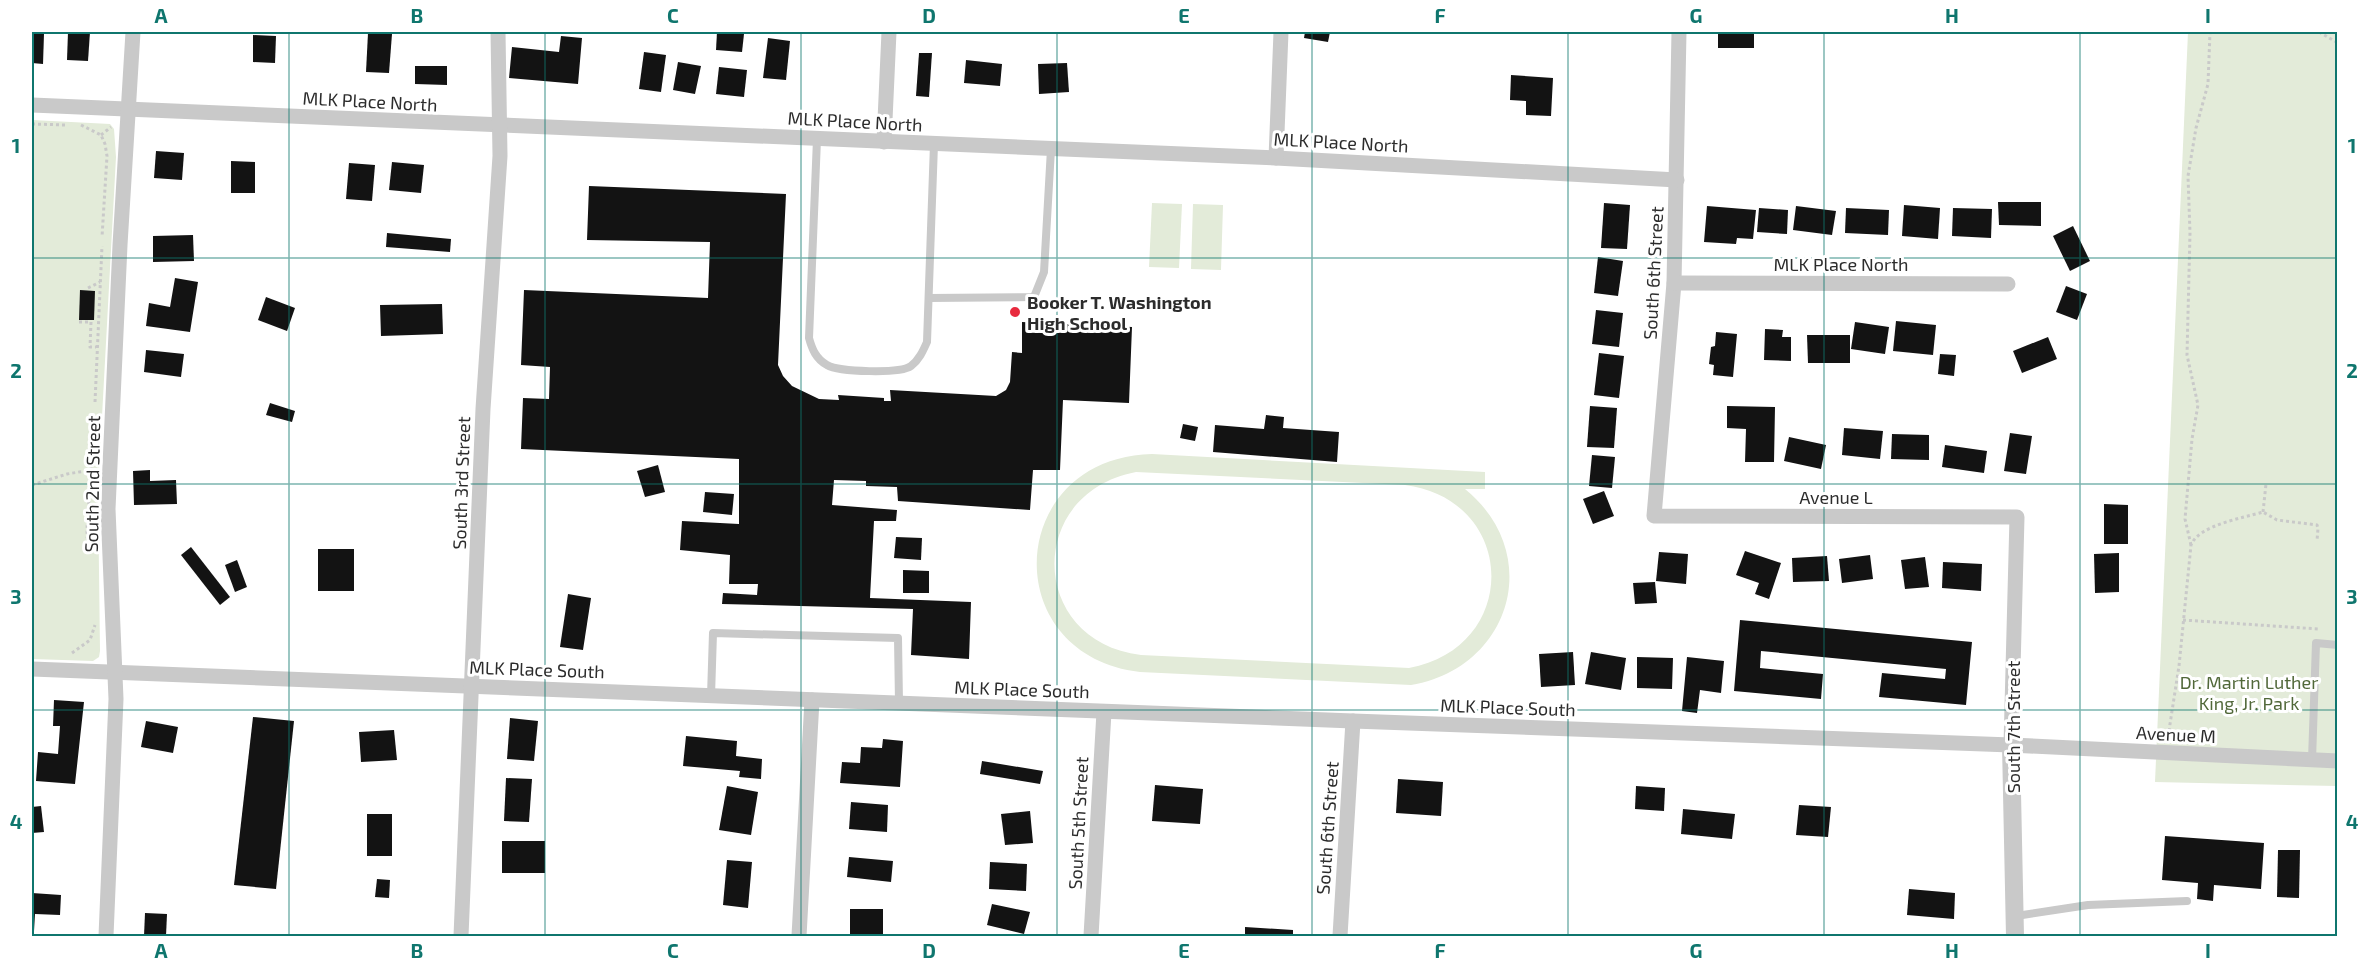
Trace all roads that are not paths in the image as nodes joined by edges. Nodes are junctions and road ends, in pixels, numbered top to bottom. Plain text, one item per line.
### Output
1 (133, 32) edge
2 (498, 32) edge
3 (889, 32) edge
4 (1281, 32) edge
5 (1679, 32) edge
6 (32, 105) edge
7 (130, 110) junction
8 (498, 125) junction
9 (817, 139) junction
10 (884, 142) junction
11 (934, 144) junction
12 (1051, 149) junction
13 (1276, 158) junction
14 (1677, 180) junction
15 (1674, 283) junction
16 (2008, 284) dead end
17 (928, 298) junction
18 (1654, 516) joint
19 (2017, 517) joint
20 (2337, 645) edge
21 (32, 669) edge
22 (114, 672) junction
23 (473, 686) junction
24 (711, 696) junction
25 (812, 700) junction
26 (899, 704) junction
27 (1104, 712) junction
28 (1353, 722) junction
29 (2012, 745) junction
30 (2312, 760) junction
31 (2337, 761) edge
32 (2187, 901) dead end
33 (2015, 916) junction
34 (106, 936) edge
35 (461, 936) edge
36 (799, 936) edge
37 (1091, 936) edge
38 (1340, 936) edge
39 (2015, 936) edge

1 - 7 street, South 2nd Street
2 - 8 street, South 3rd Street
3 - 10 street
4 - 13 street
5 - 14 street, South 6th Street
6 - 7 street, MLK Place North
7 - 8 street, MLK Place North
7 - 22 street, South 2nd Street
8 - 9 street, MLK Place North
8 - 23 street, South 3rd Street
9 - 10 street, MLK Place North
9 - 17 lane
10 - 11 street, MLK Place North
11 - 12 street, MLK Place North
11 - 17 lane
12 - 13 street, MLK Place North
12 - 17 lane
13 - 14 street, MLK Place North
14 - 15 street, South 6th Street
15 - 16 street, MLK Place North
15 - 18 street, South 6th Street
18 - 19 street, Avenue L
19 - 29 street, South 7th Street
20 - 30 lane
21 - 22 street, MLK Place South
22 - 23 street, MLK Place South
22 - 34 street, South 2nd Street
23 - 24 street, MLK Place South
23 - 35 street, South 3rd Street
24 - 25 street, MLK Place South
24 - 26 lane
25 - 26 street, MLK Place South
25 - 36 street
26 - 27 street, MLK Place South
27 - 28 street, MLK Place South
27 - 37 street, South 5th Street
28 - 29 street, MLK Place South
28 - 38 street, South 6th Street
29 - 30 street, Avenue M
29 - 33 street, South 7th Street
30 - 31 street, Avenue M
32 - 33 lane
33 - 39 street, South 7th Street

